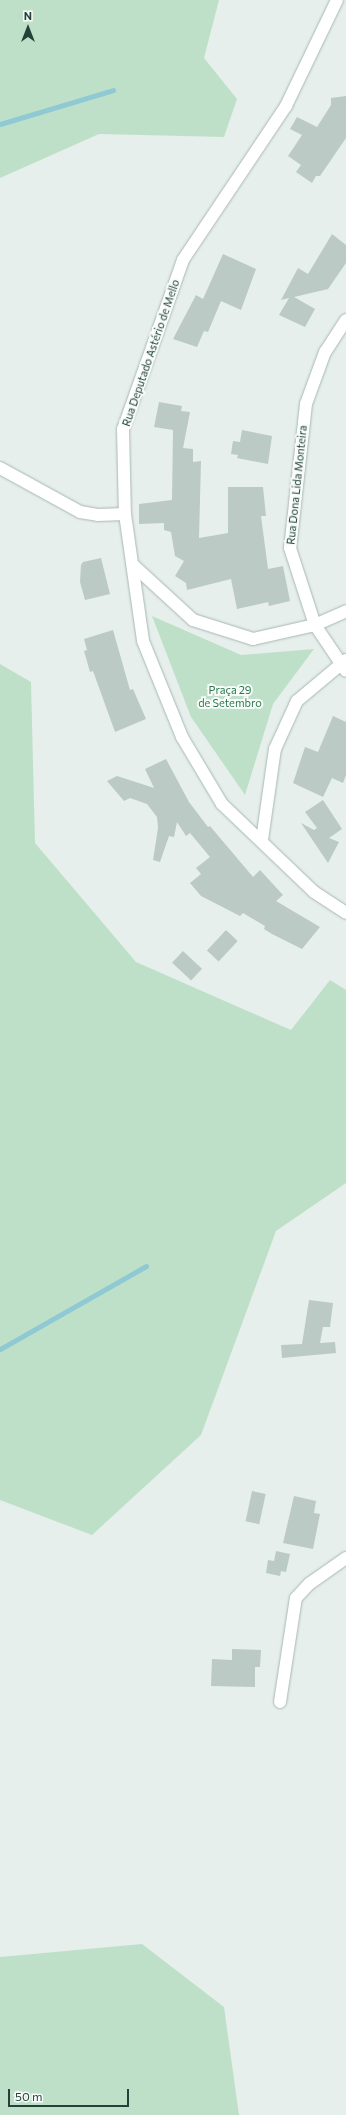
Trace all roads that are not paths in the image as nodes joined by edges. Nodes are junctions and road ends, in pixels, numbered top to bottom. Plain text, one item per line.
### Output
1 (337, 0) edge
2 (346, 320) edge
3 (0, 468) edge
4 (125, 514) junction
5 (133, 565) junction
6 (346, 611) edge
7 (316, 625) junction
8 (344, 665) edge
9 (262, 840) junction
10 (346, 913) edge
11 (346, 1558) edge
12 (280, 1702) dead end

1 - 4 street, Rua Deputado Astério de Mello
2 - 7 street, Rua Dona Lida Monteira
3 - 4 street
4 - 5 street, Rua Deputado Astério de Mello
5 - 7 street
5 - 9 street, Rua Deputado Astério de Mello
6 - 7 street
7 - 8 street, Rua Dona Lida Monteira
8 - 9 street
9 - 10 street, Rua Deputado Astério de Mello
11 - 12 street

